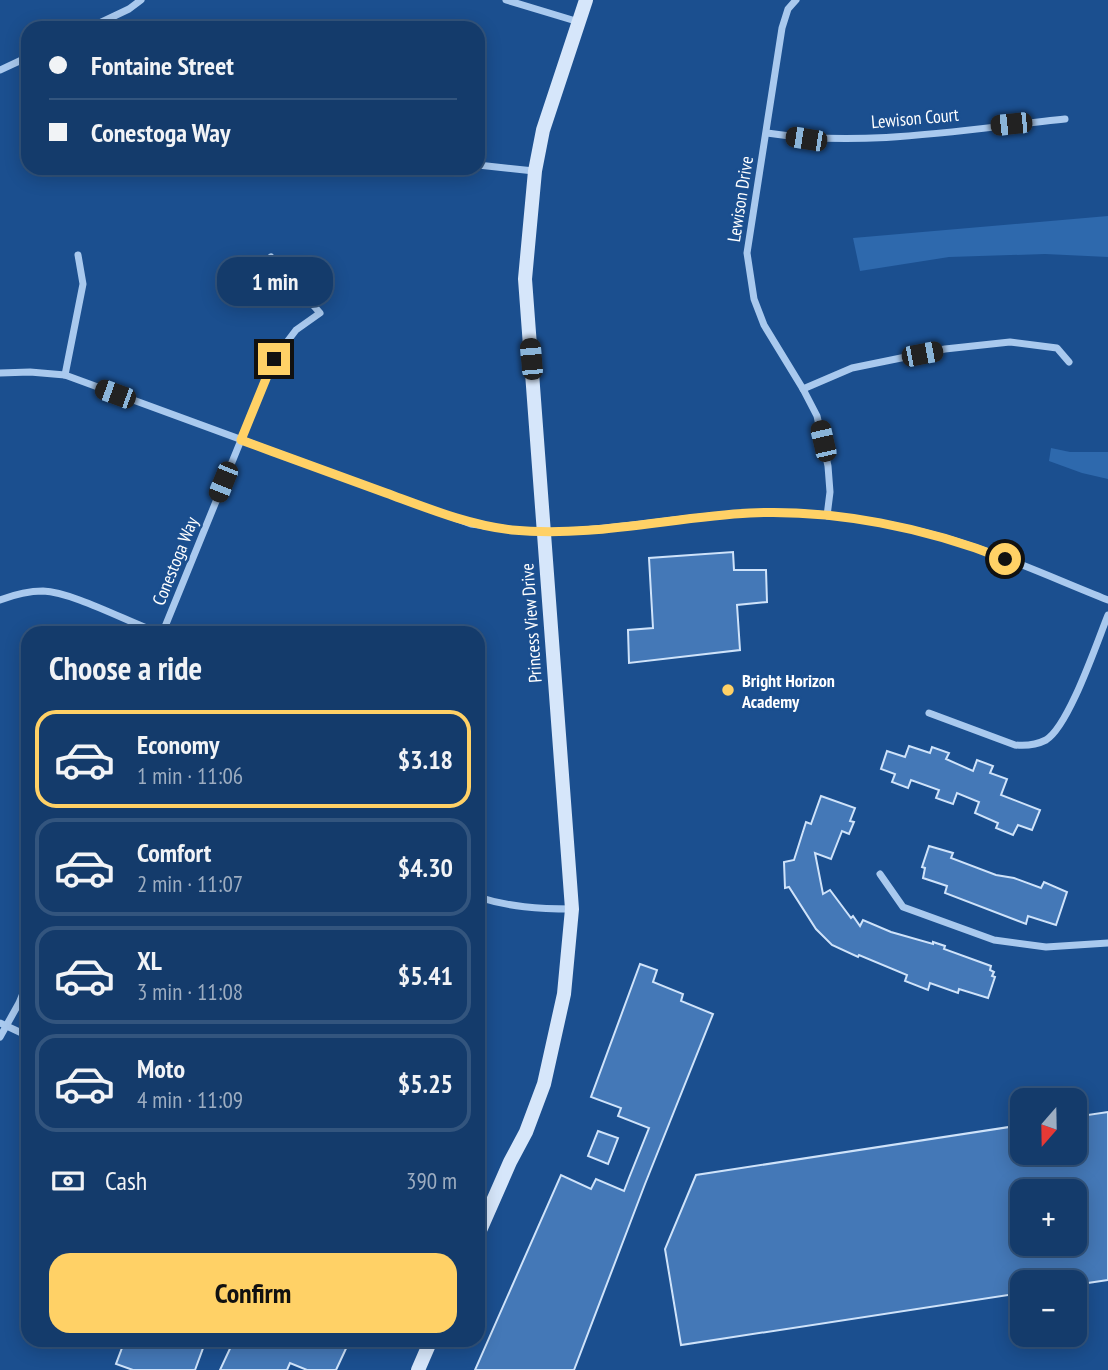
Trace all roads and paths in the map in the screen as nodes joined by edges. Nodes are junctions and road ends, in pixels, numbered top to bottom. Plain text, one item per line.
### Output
1 (141, 0) edge
2 (506, 0) edge
3 (586, 0) edge
4 (796, 0) edge
5 (104, 21) edge
6 (579, 22) junction
7 (21, 60) edge
8 (0, 70) edge
9 (1065, 119) dead end
10 (767, 133) junction
11 (485, 165) edge
12 (535, 171) junction
13 (78, 255) dead end
14 (271, 257) dead end
15 (1069, 362) dead end
16 (0, 373) edge
17 (65, 375) junction
18 (803, 389) junction
19 (241, 440) junction
20 (827, 516) junction
21 (544, 531) junction
22 (0, 600) edge
23 (1108, 600) edge
24 (1108, 615) edge
25 (142, 626) edge
26 (165, 626) edge
27 (929, 713) dead end
28 (880, 874) dead end
29 (485, 899) edge
30 (572, 909) junction
31 (1108, 943) edge
32 (21, 998) edge
33 (3, 1024) edge
34 (21, 1033) edge
35 (0, 1037) edge
36 (485, 1220) edge
37 (428, 1347) edge
38 (418, 1370) edge

1 - 5 street
2 - 6 street
3 - 6 main road, Princess View Drive
4 - 10 street, Lewison Drive
6 - 12 main road, Princess View Drive
7 - 8 street
9 - 10 street, Lewison Court
10 - 18 street, Lewison Drive
11 - 12 street
12 - 21 main road, Princess View Drive
13 - 17 street
14 - 19 street, Conestoga Way
15 - 18 street
16 - 17 street
17 - 19 street
18 - 20 street, Lewison Drive
19 - 21 street
19 - 26 street, Conestoga Way
20 - 21 street
20 - 23 street
21 - 30 main road, Princess View Drive
22 - 25 street
24 - 27 street
28 - 31 street
29 - 30 street
30 - 36 main road, Princess View Drive
32 - 33 street
33 - 34 street
33 - 35 street
37 - 38 main road

